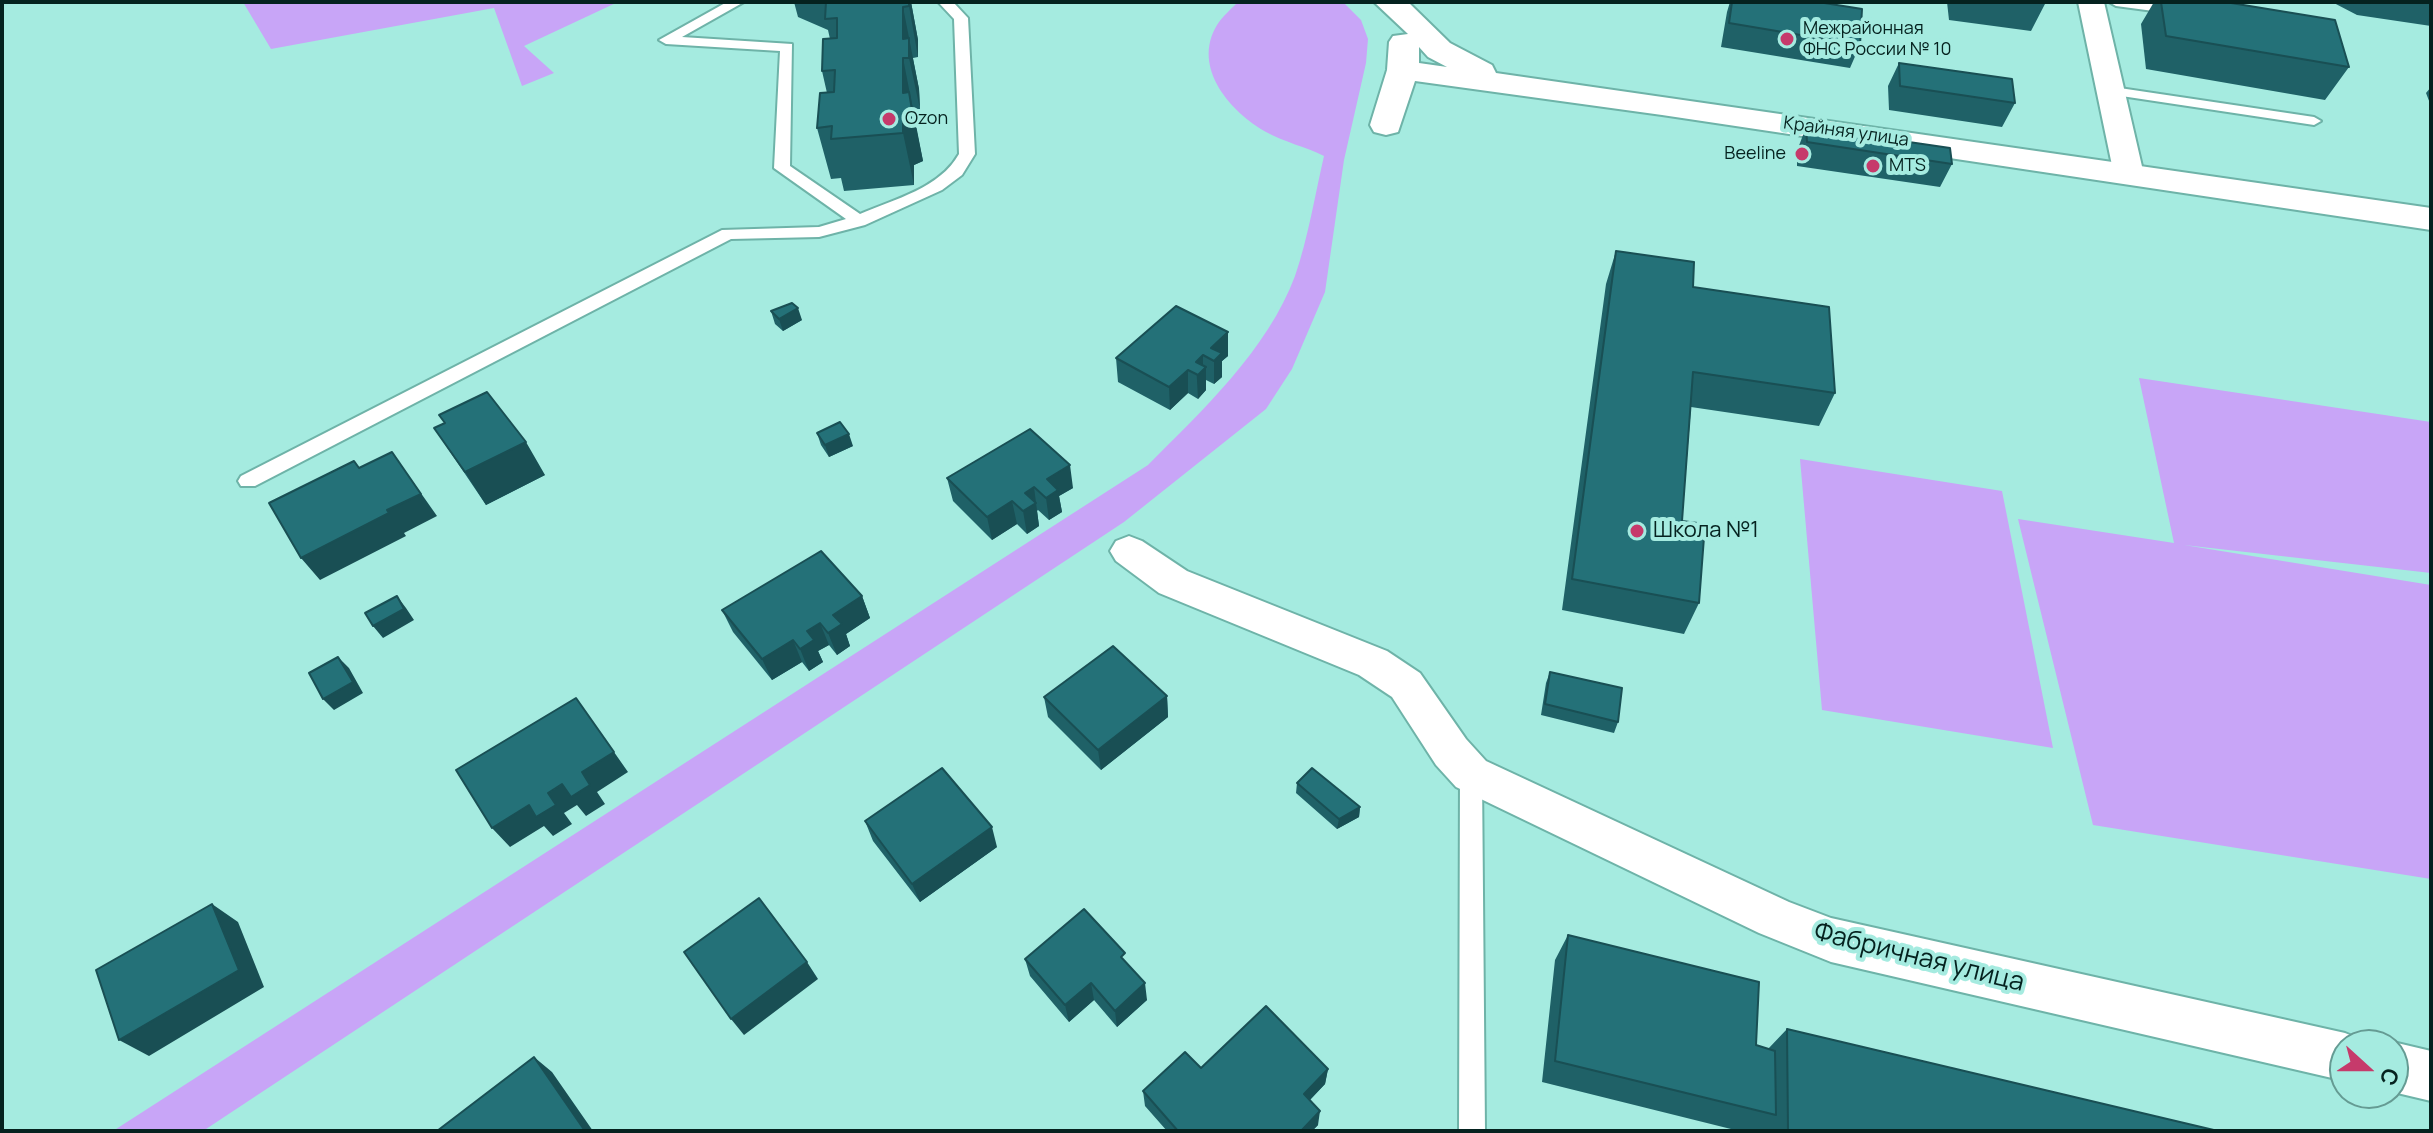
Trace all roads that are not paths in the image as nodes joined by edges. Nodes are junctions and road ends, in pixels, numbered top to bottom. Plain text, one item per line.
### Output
1 (737, 2) edge
2 (945, 2) edge
3 (2091, 2) edge
4 (2116, 2) edge
5 (1402, 6) edge
6 (2192, 12) edge
7 (1403, 70) junction
8 (1501, 82) junction
9 (2113, 91) junction
10 (2314, 121) dead end
11 (2129, 175) junction
12 (2431, 219) edge
13 (859, 221) junction
14 (248, 481) dead end
15 (1129, 551) dead end
16 (1471, 774) junction
17 (2329, 1053) edge
18 (2409, 1071) edge
19 (2431, 1076) edge
20 (1472, 1131) edge

1 - 13 lane
2 - 13 lane
3 - 9 street
4 - 6 lane
5 - 7 main road
5 - 8 main road
7 - 8 main road, Крайняя улица
7 - 8 main road
8 - 11 main road, Крайняя улица
9 - 10 lane
9 - 11 street
11 - 12 main road, Крайняя улица
13 - 14 lane
15 - 16 street
16 - 17 street, Фабричная улица
16 - 20 lane
18 - 19 street

